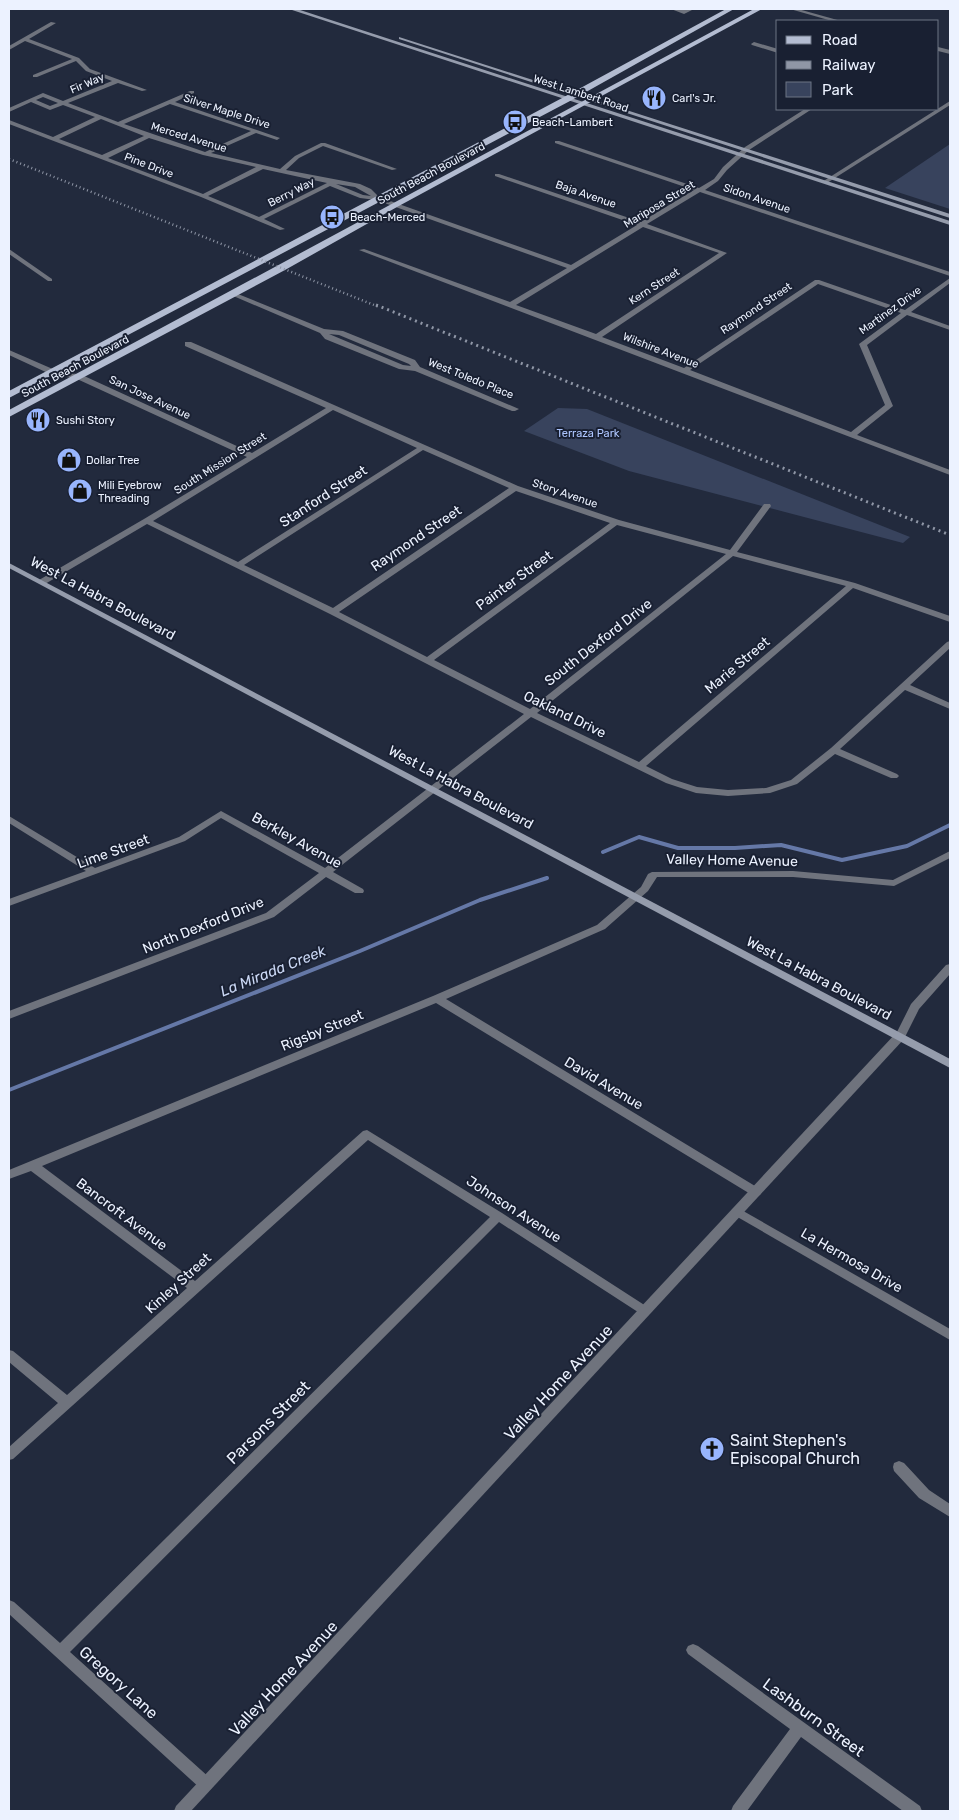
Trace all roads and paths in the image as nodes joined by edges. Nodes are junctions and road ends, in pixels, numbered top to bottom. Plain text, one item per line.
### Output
1 (292, 9) edge
2 (312, 9) edge
3 (674, 9) edge
4 (691, 9) edge
5 (731, 9) edge
6 (759, 9) edge
7 (792, 9) edge
8 (834, 20) edge
9 (53, 23) dead end
10 (24, 39) junction
11 (754, 44) dead end
12 (9, 48) edge
13 (776, 50) edge
14 (77, 59) junction
15 (35, 76) dead end
16 (117, 81) junction
17 (144, 90) dead end
18 (192, 92) dead end
19 (576, 94) junction
20 (567, 98) junction
21 (30, 100) junction
22 (593, 100) junction
23 (170, 102) junction
24 (64, 103) junction
25 (584, 104) junction
26 (949, 105) edge
27 (9, 110) edge
28 (807, 110) edge
29 (102, 117) junction
30 (9, 122) edge
31 (119, 124) junction
32 (256, 131) junction
33 (150, 136) junction
34 (278, 138) dead end
35 (53, 139) junction
36 (557, 142) dead end
37 (744, 152) junction
38 (205, 154) junction
39 (102, 158) junction
40 (261, 167) junction
41 (394, 169) dead end
42 (281, 171) junction
43 (498, 175) dead end
44 (833, 177) junction
45 (333, 182) junction
46 (825, 182) junction
47 (700, 190) junction
48 (203, 196) junction
49 (377, 198) junction
50 (394, 205) junction
51 (950, 216) edge
52 (258, 220) junction
53 (950, 223) edge
54 (644, 224) junction
55 (282, 229) dead end
56 (362, 250) dead end
57 (9, 251) edge
58 (724, 253) joint
59 (571, 267) junction
60 (950, 274) edge
61 (50, 280) dead end
62 (950, 280) edge
63 (233, 294) junction
64 (510, 305) junction
65 (905, 312) junction
66 (950, 328) edge
67 (597, 337) junction
68 (188, 344) dead end
69 (9, 352) edge
70 (684, 371) junction
71 (53, 372) junction
72 (79, 377) junction
73 (9, 395) edge
74 (332, 407) junction
75 (515, 409) dead end
76 (9, 414) edge
77 (852, 435) junction
78 (423, 447) junction
79 (252, 456) junction
80 (950, 473) edge
81 (515, 488) junction
82 (767, 506) dead end
83 (146, 521) junction
84 (616, 522) junction
85 (732, 553) junction
86 (9, 565) edge
87 (238, 566) junction
88 (42, 582) junction
89 (852, 585) junction
90 (333, 612) junction
91 (950, 619) edge
92 (950, 644) edge
93 (429, 660) junction
94 (905, 686) junction
95 (950, 706) edge
96 (530, 713) junction
97 (834, 750) junction
98 (640, 766) junction
99 (894, 776) dead end
100 (435, 789) junction
101 (221, 814) joint
102 (9, 819) edge
103 (950, 854) edge
104 (95, 872) junction
105 (327, 873) junction
106 (359, 891) dead end
107 (637, 896) junction
108 (9, 903) edge
109 (950, 968) edge
110 (436, 999) junction
111 (9, 1015) edge
112 (900, 1036) junction
113 (950, 1064) edge
114 (366, 1134) joint
115 (32, 1165) junction
116 (9, 1175) edge
117 (756, 1192) junction
118 (738, 1212) junction
119 (498, 1216) junction
120 (195, 1288) junction
121 (645, 1311) junction
122 (949, 1331) edge
123 (9, 1355) edge
124 (66, 1402) junction
125 (9, 1455) edge
126 (899, 1467) dead end
127 (950, 1511) edge
128 (9, 1606) edge
129 (693, 1650) dead end
130 (60, 1652) junction
131 (799, 1728) junction
132 (206, 1784) junction
133 (182, 1811) edge
134 (738, 1811) edge
135 (915, 1811) edge

1 - 20 main road, West Lambert Road
2 - 19 main road, West Lambert Road
3 - 4 street
5 - 19 main road, South Beach Boulevard
6 - 22 main road, South Beach Boulevard
7 - 8 street
9 - 10 street
10 - 12 street
10 - 14 street
11 - 13 street
14 - 15 street
14 - 16 street
16 - 17 street
16 - 24 street, Fir Way
18 - 23 street
19 - 20 main road, South Beach Boulevard
19 - 22 main road, West Lambert Road
20 - 25 main road, West Lambert Road
20 - 49 main road, South Beach Boulevard
21 - 24 street, Merced Avenue
21 - 24 street
21 - 27 street
22 - 25 main road, South Beach Boulevard
22 - 37 main road, West Lambert Road
23 - 31 street
23 - 32 street, Silver Maple Drive
24 - 29 street, Merced Avenue
25 - 37 main road, West Lambert Road
25 - 50 main road, South Beach Boulevard
26 - 44 street
28 - 37 street, Mariposa Street
29 - 31 street, Merced Avenue
29 - 35 street
30 - 35 street, Pine Drive
31 - 33 street, Merced Avenue
32 - 34 street, Silver Maple Drive
32 - 38 street
33 - 38 street, Merced Avenue
33 - 39 street
35 - 39 street, Pine Drive
36 - 47 street, Sidon Avenue
37 - 44 main road, West Lambert Road
37 - 46 main road, West Lambert Road
37 - 47 street, Mariposa Street
38 - 40 street, Merced Avenue
39 - 48 street, Pine Drive
40 - 42 street, Merced Avenue
40 - 48 street
41 - 42 street
42 - 45 street, Merced Avenue
43 - 54 street, Baja Avenue
44 - 46 street
44 - 51 main road, West Lambert Road
45 - 49 street, Merced Avenue
45 - 52 street, Berry Way
46 - 53 main road, West Lambert Road
47 - 54 street, Mariposa Street
47 - 60 street, Sidon Avenue
48 - 52 street, Pine Drive
49 - 50 street, Merced Avenue
49 - 71 main road, South Beach Boulevard
50 - 59 street, Merced Avenue
50 - 63 main road, South Beach Boulevard
52 - 55 street, Pine Drive
54 - 58 street, Baja Avenue
54 - 59 street, Mariposa Street
56 - 64 street, Wilshire Avenue
57 - 61 street
58 - 67 street, Kern Street
59 - 64 street, Mariposa Street
62 - 65 street, Martinez Drive
63 - 72 main road, South Beach Boulevard
63 - 75 street, West Toledo Place
64 - 67 street, Wilshire Avenue
65 - 66 street
65 - 70 street, Raymond Street
65 - 77 street, Martinez Drive
67 - 70 street, Wilshire Avenue
68 - 74 street, Story Avenue
69 - 71 street, San Jose Avenue
70 - 77 street, Wilshire Avenue
71 - 72 street, San Jose Avenue
71 - 73 main road, South Beach Boulevard
72 - 76 main road, South Beach Boulevard
72 - 79 street, San Jose Avenue
74 - 78 street, Story Avenue
74 - 79 street, South Mission Street
77 - 80 street, Wilshire Avenue
78 - 81 street, Story Avenue
78 - 87 street, Stanford Street
79 - 83 street, South Mission Street
81 - 84 street, Story Avenue
81 - 90 street, Raymond Street
82 - 85 street, South Dexford Drive
83 - 87 street, Oakland Drive
83 - 88 street, South Mission Street
84 - 85 street, Story Avenue
84 - 93 street, Painter Street
85 - 89 street, Story Avenue
85 - 96 street, South Dexford Drive
86 - 88 main road, West La Habra Boulevard
87 - 90 street, Oakland Drive
88 - 100 main road, West La Habra Boulevard
89 - 91 street, Story Avenue
89 - 98 street, Marie Street
90 - 93 street, Oakland Drive
92 - 94 street, Oakland Drive
93 - 96 street, Oakland Drive
94 - 95 street
94 - 97 street, Oakland Drive
96 - 98 street, Oakland Drive
96 - 100 street, South Dexford Drive
97 - 98 street, Oakland Drive
97 - 99 street
100 - 105 street, North Dexford Drive
100 - 107 main road, West La Habra Boulevard
101 - 104 street, Lime Street
101 - 105 street, Berkley Avenue
102 - 104 street
103 - 107 street, Valley Home Avenue
104 - 108 street, Lime Street
105 - 106 street, Berkley Avenue
105 - 111 street, North Dexford Drive
107 - 110 street, Rigsby Street
107 - 112 main road, West La Habra Boulevard
109 - 112 street, Valley Home Avenue
110 - 115 street, Rigsby Street
110 - 117 street, David Avenue
112 - 113 main road, West La Habra Boulevard
112 - 117 street, Valley Home Avenue
114 - 119 street, Johnson Avenue
114 - 120 street, Kinley Street
115 - 116 street, Rigsby Street
115 - 120 street, Bancroft Avenue
117 - 118 street, Valley Home Avenue
118 - 121 street, Valley Home Avenue
118 - 122 street, La Hermosa Drive
119 - 121 street, Johnson Avenue
119 - 130 street, Parsons Street
120 - 124 street, Kinley Street
121 - 132 street, Valley Home Avenue
123 - 124 street
124 - 125 street, Kinley Street
126 - 127 street
128 - 130 street, Gregory Lane
129 - 131 street, Lashburn Street
130 - 132 street, Gregory Lane
131 - 134 street
131 - 135 street, Lashburn Street
132 - 133 street, Valley Home Avenue

